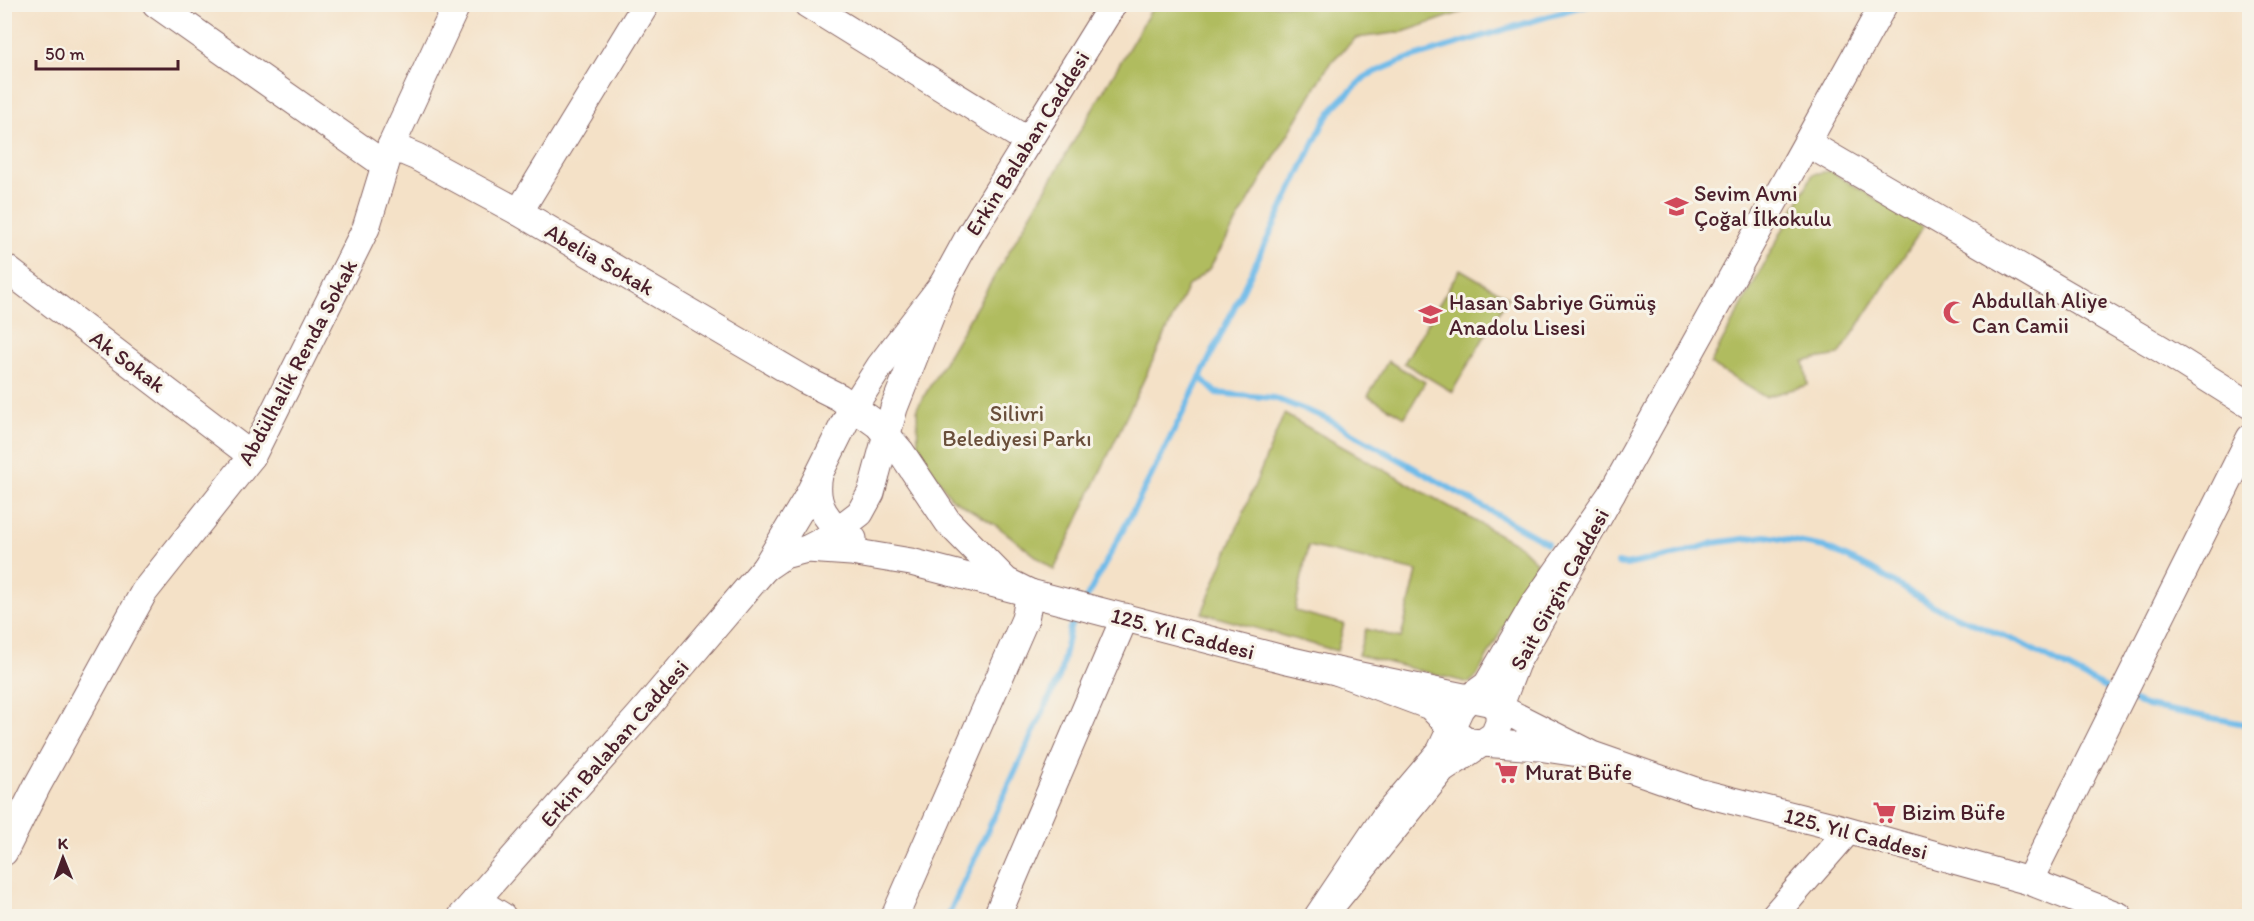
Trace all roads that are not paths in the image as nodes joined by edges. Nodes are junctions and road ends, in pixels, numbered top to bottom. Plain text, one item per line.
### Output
1 (156, 4) edge
2 (457, 4) edge
3 (646, 4) edge
4 (807, 4) edge
5 (1113, 4) edge
6 (1884, 4) edge
7 (1028, 141) junction
8 (1807, 143) junction
9 (388, 156) junction
10 (519, 212) junction
11 (4, 267) edge
12 (943, 284) junction
13 (805, 380) junction
14 (2250, 405) edge
15 (854, 407) junction
16 (839, 435) junction
17 (2250, 438) edge
18 (894, 444) junction
19 (252, 456) junction
20 (819, 475) junction
21 (1612, 493) junction
22 (837, 530) junction
23 (807, 549) junction
24 (911, 562) junction
25 (765, 568) junction
26 (1030, 593) junction
27 (1125, 617) junction
28 (1336, 671) junction
29 (1469, 698) junction
30 (1499, 708) junction
31 (1450, 727) junction
32 (1480, 743) junction
33 (1592, 755) junction
34 (1848, 831) junction
35 (4, 852) edge
36 (2029, 881) junction
37 (469, 908) edge
38 (502, 916) edge
39 (895, 916) edge
40 (997, 916) edge
41 (1318, 916) edge
42 (1323, 916) edge
43 (1774, 916) edge
44 (2119, 916) edge

1 - 9 street, Abelia Sokak
2 - 9 street, Abdülhalik Renda Sokak
3 - 10 street
4 - 7 street
5 - 7 street, Erkin Balaban Caddesi
6 - 8 street
7 - 12 street, Erkin Balaban Caddesi
8 - 14 street
8 - 21 street
9 - 10 street, Abelia Sokak
9 - 19 street, Abdülhalik Renda Sokak
10 - 13 street, Abelia Sokak
11 - 19 street, Ak Sokak
12 - 15 street, Erkin Balaban Caddesi
12 - 18 street, Erkin Balaban Caddesi
13 - 15 street
13 - 16 street
15 - 16 street, Erkin Balaban Caddesi
15 - 18 street
16 - 20 street, Erkin Balaban Caddesi
17 - 36 street
18 - 22 street, Erkin Balaban Caddesi
18 - 26 street
19 - 35 street, Abdülhalik Renda Sokak
20 - 22 street
20 - 25 street, Erkin Balaban Caddesi
21 - 29 street, Sait Girgin Caddesi
21 - 30 street, Sait Girgin Caddesi
22 - 23 street, Erkin Balaban Caddesi
22 - 24 street
23 - 24 street
23 - 25 street, Erkin Balaban Caddesi
24 - 26 street
25 - 37 street, Erkin Balaban Caddesi
26 - 27 street, 125. Yıl Caddesi
26 - 39 street
27 - 28 street, 125. Yıl Caddesi
27 - 40 street
28 - 29 street, 125. Yıl Caddesi
28 - 31 street, 125. Yıl Caddesi
29 - 30 street, 125. Yıl Caddesi
29 - 31 street, Sait Girgin Caddesi
30 - 32 street, Sait Girgin Caddesi
30 - 33 street, 125. Yıl Caddesi
31 - 32 street, 125. Yıl Caddesi
31 - 41 street, Sait Girgin Caddesi
32 - 33 street, 125. Yıl Caddesi
32 - 42 street, Sait Girgin Caddesi
33 - 34 street, 125. Yıl Caddesi
34 - 36 street, 125. Yıl Caddesi
34 - 43 street
36 - 44 street, 125. Yıl Caddesi
37 - 38 street

